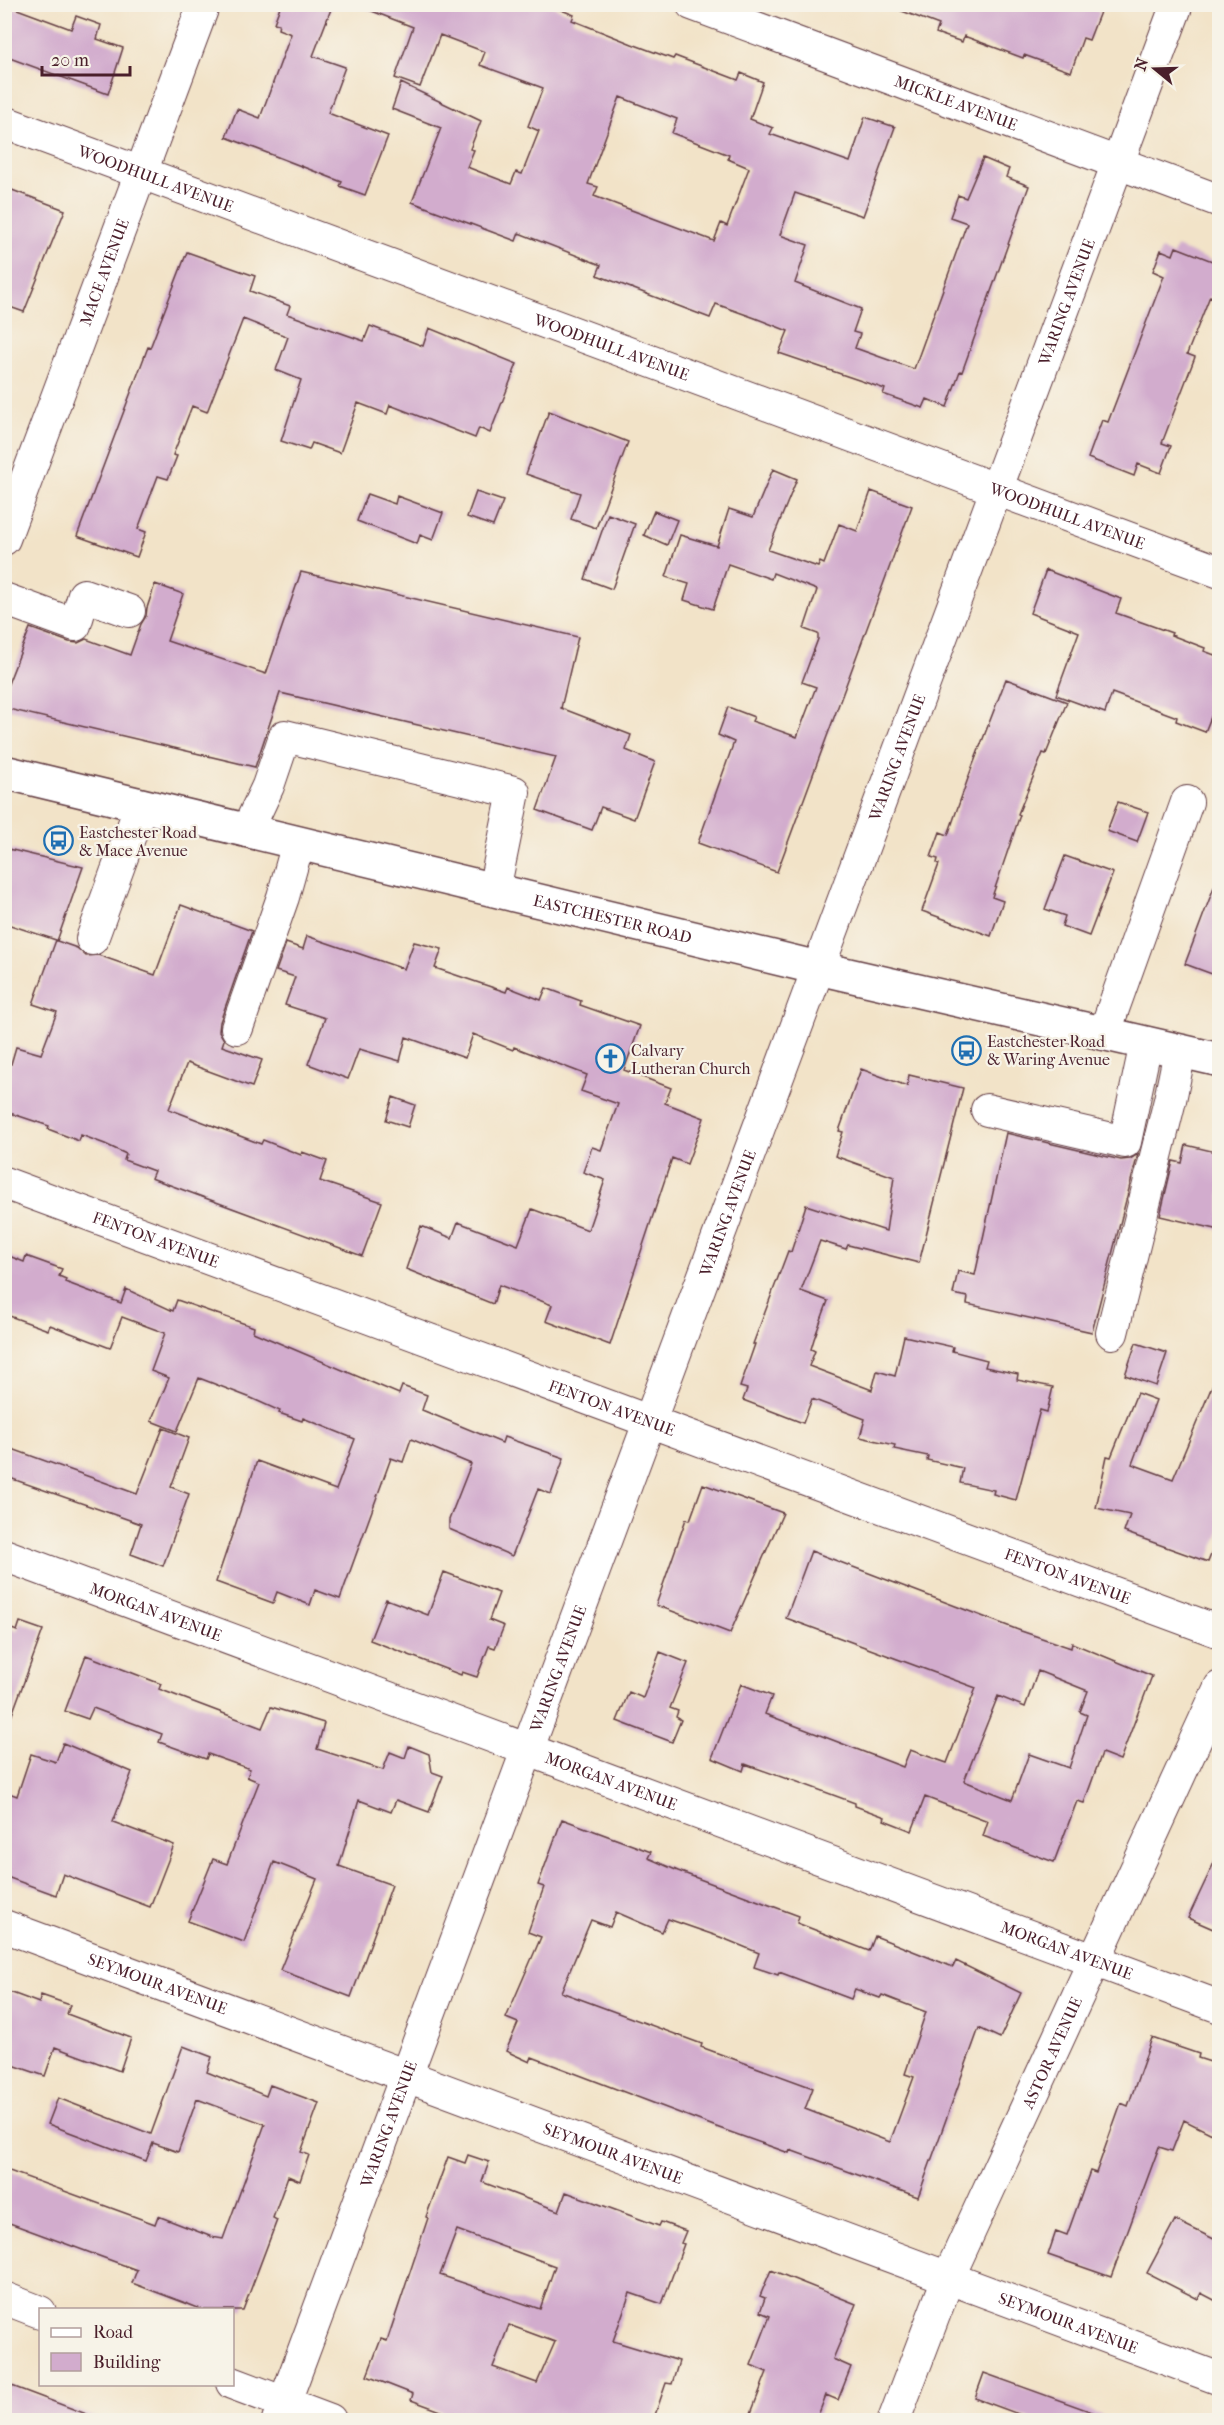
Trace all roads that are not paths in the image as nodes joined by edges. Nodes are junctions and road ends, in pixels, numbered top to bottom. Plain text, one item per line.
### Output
1 (204, 4) edge
2 (692, 4) edge
3 (1177, 4) edge
4 (4, 122) edge
5 (1118, 163) junction
6 (141, 172) junction
7 (1220, 201) edge
8 (997, 490) junction
9 (4, 539) edge
10 (1220, 572) edge
11 (4, 599) edge
12 (129, 611) dead end
13 (4, 772) edge
14 (1187, 802) dead end
15 (141, 805) junction
16 (248, 831) junction
17 (298, 843) junction
18 (494, 890) junction
19 (92, 939) dead end
20 (818, 968) junction
21 (237, 1028) dead end
22 (1104, 1034) junction
23 (1146, 1043) junction
24 (1180, 1051) junction
25 (1220, 1060) edge
26 (987, 1110) dead end
27 (4, 1183) edge
28 (1112, 1334) dead end
29 (650, 1422) junction
30 (4, 1555) edge
31 (1220, 1632) edge
32 (1220, 1687) edge
33 (528, 1749) junction
34 (4, 1926) edge
35 (1094, 1960) junction
36 (1220, 2007) edge
37 (406, 2076) junction
38 (948, 2278) junction
39 (4, 2298) edge
40 (39, 2312) edge
41 (1220, 2379) edge
42 (234, 2384) edge
43 (281, 2412) edge
44 (330, 2421) edge
45 (894, 2421) edge

1 - 6 street, MACE AVENUE
2 - 5 street, MICKLE AVENUE
3 - 5 street, WARING AVENUE
4 - 6 street, WOODHULL AVENUE
5 - 7 street, MICKLE AVENUE
5 - 8 street, WARING AVENUE
6 - 8 street, WOODHULL AVENUE
6 - 9 street, MACE AVENUE
8 - 10 street, WOODHULL AVENUE
8 - 20 street, WARING AVENUE
11 - 12 street
13 - 15 main road, EASTCHESTER ROAD
14 - 22 street
15 - 16 main road, EASTCHESTER ROAD
15 - 19 street
16 - 17 main road, EASTCHESTER ROAD
16 - 18 street
17 - 18 main road, EASTCHESTER ROAD
17 - 21 street
18 - 20 main road, EASTCHESTER ROAD
20 - 22 main road, EASTCHESTER ROAD
20 - 29 street, WARING AVENUE
22 - 23 main road, EASTCHESTER ROAD
23 - 24 main road, EASTCHESTER ROAD
23 - 26 street
24 - 25 main road, EASTCHESTER ROAD
24 - 28 street
27 - 29 street, FENTON AVENUE
29 - 31 street, FENTON AVENUE
29 - 33 street, WARING AVENUE
30 - 33 street, MORGAN AVENUE
32 - 35 street, ASTOR AVENUE
33 - 35 street, MORGAN AVENUE
33 - 37 street, WARING AVENUE
34 - 37 street, SEYMOUR AVENUE
35 - 36 street, MORGAN AVENUE
35 - 38 street, ASTOR AVENUE
37 - 38 street, SEYMOUR AVENUE
37 - 43 street, WARING AVENUE
38 - 41 street, SEYMOUR AVENUE
38 - 45 street, ASTOR AVENUE
39 - 40 street
42 - 43 street
43 - 44 street

